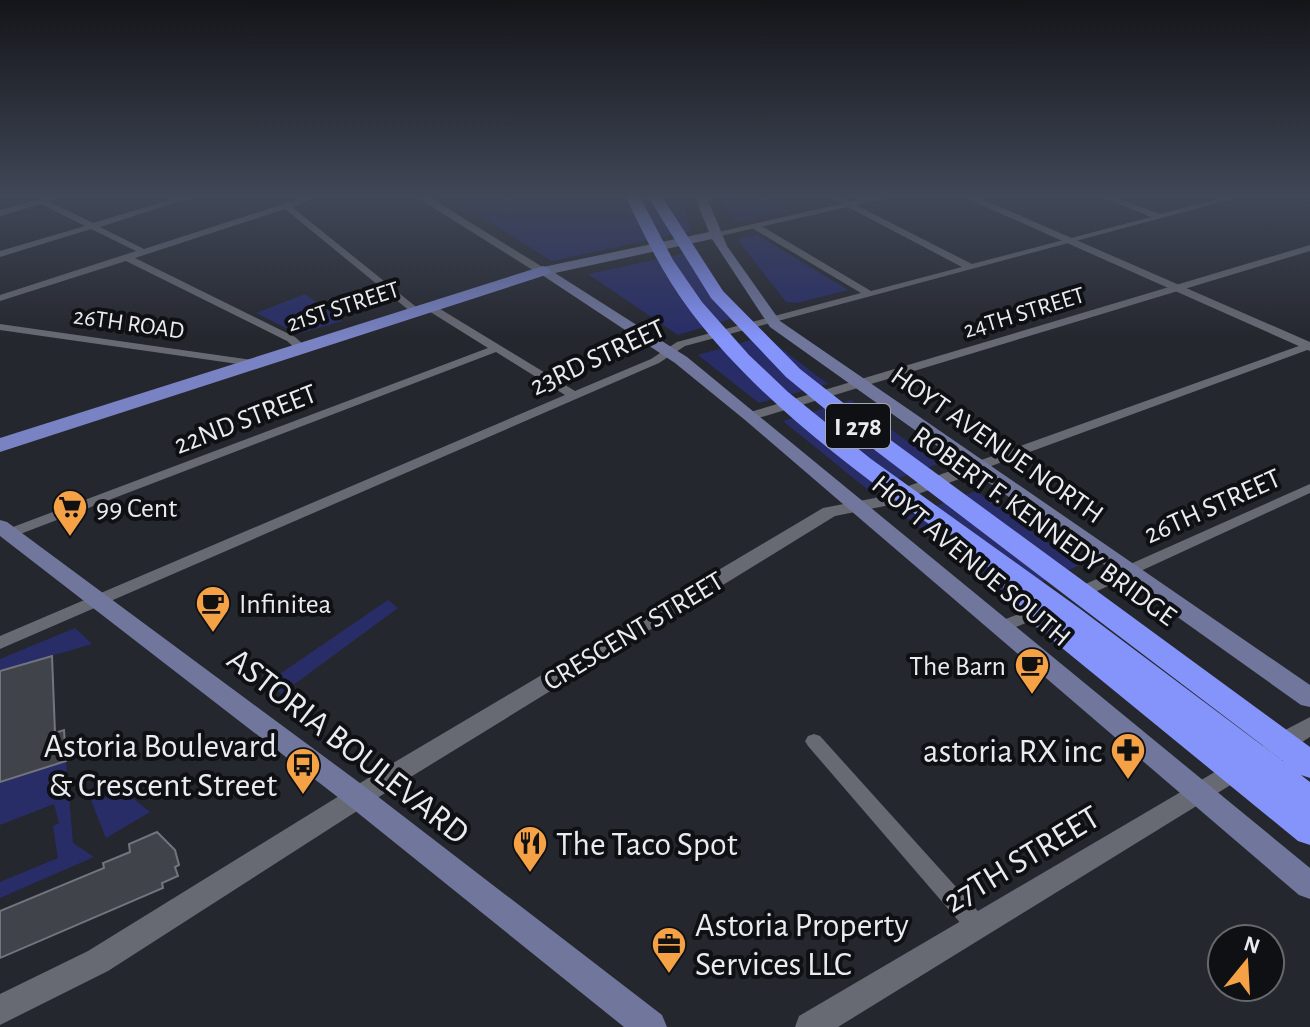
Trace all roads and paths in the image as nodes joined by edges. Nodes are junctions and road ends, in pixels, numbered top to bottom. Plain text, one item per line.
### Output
1 (36, 243) edge
2 (126, 243) edge
3 (172, 243) edge
4 (335, 243) edge
5 (499, 243) edge
6 (658, 243) edge
7 (674, 243) edge
8 (684, 243) edge
9 (722, 243) edge
10 (784, 243) edge
11 (923, 243) edge
12 (1061, 243) edge
13 (1072, 243) edge
14 (1310, 248) edge
15 (144, 252) junction
16 (0, 254) edge
17 (126, 257) junction
18 (970, 267) junction
19 (543, 271) junction
20 (1176, 289) junction
21 (870, 294) junction
22 (0, 298) edge
23 (421, 308) junction
24 (770, 320) junction
25 (0, 327) edge
26 (1309, 346) edge
27 (300, 347) junction
28 (497, 348) junction
29 (669, 352) junction
30 (252, 363) junction
31 (861, 384) junction
32 (575, 396) junction
33 (751, 416) junction
34 (0, 445) edge
35 (978, 466) junction
36 (1310, 488) edge
37 (856, 506) junction
38 (5, 530) edge
39 (979, 547) junction
40 (1128, 571) junction
41 (99, 601) junction
42 (1080, 624) junction
43 (1004, 626) junction
44 (0, 643) edge
45 (1310, 698) edge
46 (1223, 735) junction
47 (814, 741) dead end
48 (1293, 764) edge
49 (1199, 792) junction
50 (358, 797) junction
51 (1310, 800) edge
52 (1310, 819) edge
53 (1310, 831) edge
54 (1310, 886) edge
55 (977, 926) junction
56 (0, 1010) edge
57 (650, 1027) edge
58 (810, 1027) edge

1 - 16 street
2 - 15 street
3 - 15 street
4 - 23 street
5 - 19 street
6 - 39 highway, ROBERT F. KENNEDY BRIDGE / I 278
7 - 19 main road, 21ST STREET
8 - 42 highway, ROBERT F. KENNEDY BRIDGE / I 278
9 - 24 main road, HOYT AVENUE NORTH
10 - 21 street
11 - 18 street
12 - 18 street, 23RD STREET
13 - 20 street
14 - 20 street, 24TH STREET
15 - 17 street
17 - 22 street
17 - 27 street
18 - 21 street, 23RD STREET
19 - 23 main road, 21ST STREET
19 - 29 main road, HOYT AVENUE SOUTH
20 - 26 street
20 - 31 street, 24TH STREET
21 - 24 street, 23RD STREET
23 - 27 main road, 21ST STREET
23 - 28 street
24 - 29 street, 23RD STREET
24 - 31 main road, HOYT AVENUE NORTH
25 - 30 street, 26TH ROAD
26 - 35 street, CRESCENT STREET
27 - 30 main road, 21ST STREET
28 - 32 street
28 - 38 street, 22ND STREET
29 - 32 street, 23RD STREET
29 - 33 main road, HOYT AVENUE SOUTH
30 - 34 main road, 21ST STREET
31 - 33 street, 24TH STREET
31 - 35 main road, HOYT AVENUE NORTH
32 - 41 street, 23RD STREET
33 - 37 main road, HOYT AVENUE SOUTH
35 - 37 street, CRESCENT STREET
35 - 40 main road, HOYT AVENUE NORTH
36 - 40 street, 26TH STREET
37 - 43 main road, HOYT AVENUE SOUTH
37 - 50 street, CRESCENT STREET
38 - 41 main road, ASTORIA BOULEVARD
39 - 42 highway, I 278
39 - 42 highway
40 - 43 street, 26TH STREET
40 - 45 main road, HOYT AVENUE NORTH
41 - 44 street, 23RD STREET
41 - 50 main road, ASTORIA BOULEVARD
42 - 46 highway
42 - 46 highway, ROBERT F. KENNEDY BRIDGE / I 278
43 - 49 main road, HOYT AVENUE SOUTH
46 - 48 highway
46 - 48 highway
47 - 55 street
48 - 49 street, 27TH STREET
48 - 51 highway
48 - 52 highway
48 - 53 highway
49 - 54 main road, HOYT AVENUE SOUTH
49 - 55 street, 27TH STREET
50 - 56 street, CRESCENT STREET
50 - 57 main road, ASTORIA BOULEVARD
55 - 58 street, 27TH STREET

